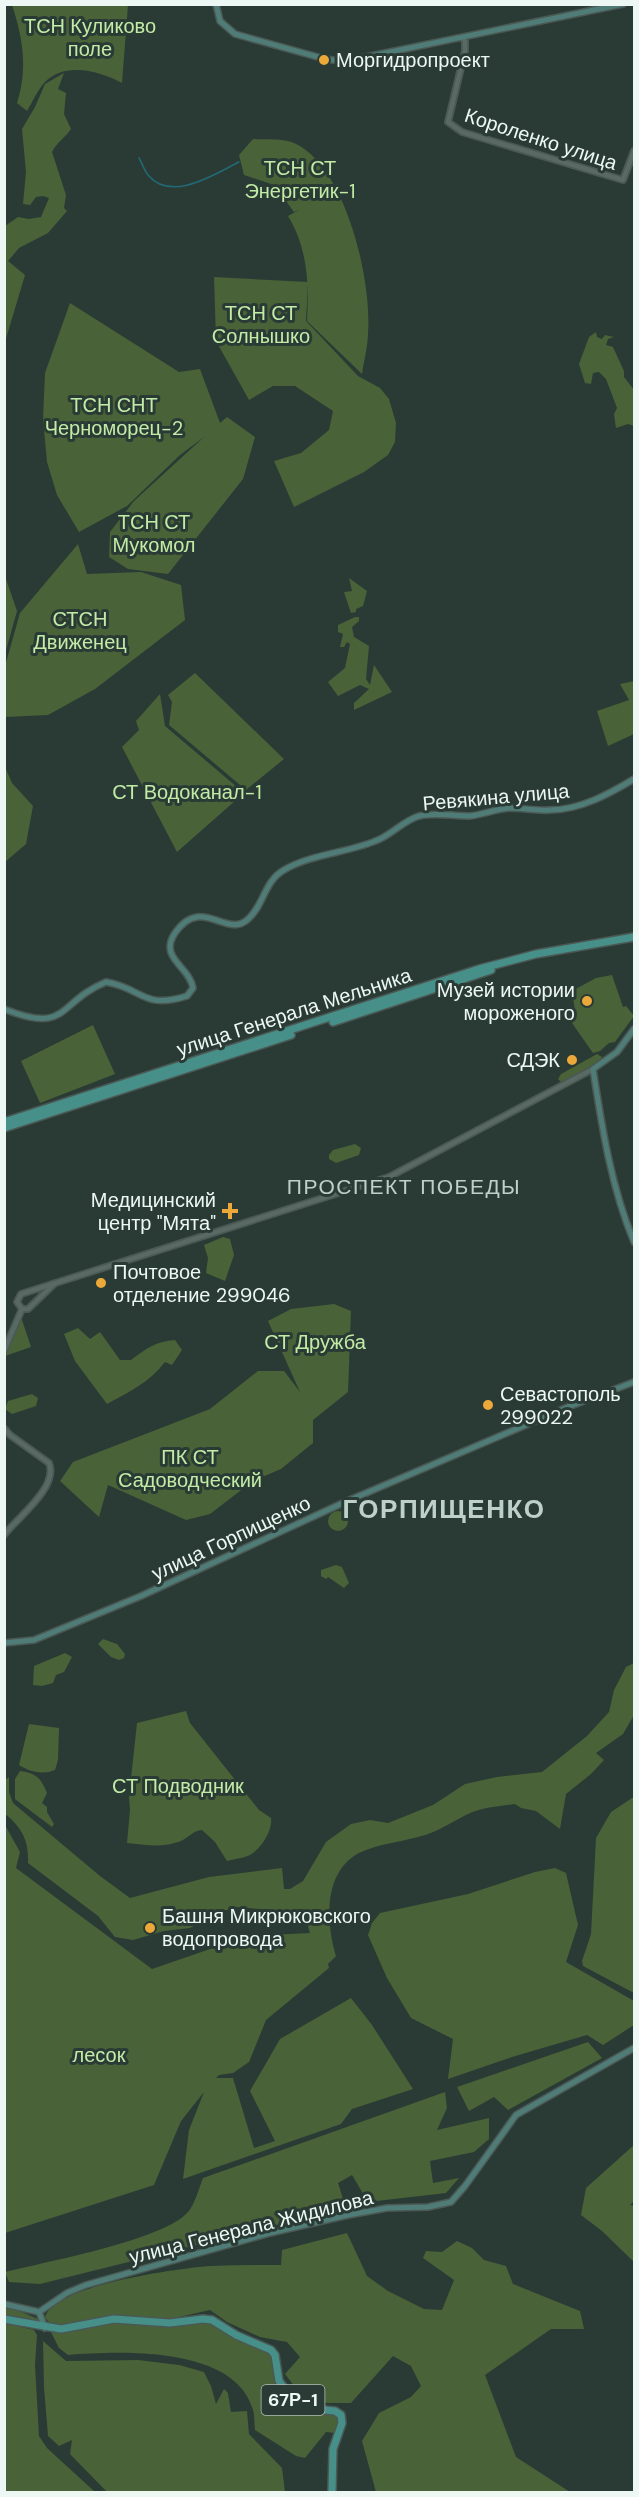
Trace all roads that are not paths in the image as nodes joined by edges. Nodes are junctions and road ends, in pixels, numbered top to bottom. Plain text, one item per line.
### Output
1 (216, 4) edge
2 (623, 4) edge
3 (462, 38) junction
4 (634, 151) edge
5 (634, 779) edge
6 (634, 937) edge
7 (4, 1009) edge
8 (352, 1013) junction
9 (634, 1029) edge
10 (593, 1069) junction
11 (4, 1122) edge
12 (4, 1128) edge
13 (634, 1242) edge
14 (55, 1284) junction
15 (22, 1309) junction
16 (4, 1351) edge
17 (634, 1382) edge
18 (4, 1428) edge
19 (4, 1535) edge
20 (4, 1643) edge
21 (634, 2048) edge
22 (4, 2304) edge
23 (39, 2312) junction
24 (4, 2319) edge
25 (45, 2328) junction
26 (332, 2493) edge

1 - 3 main road
2 - 3 main road
3 - 4 street, Короленко улица
5 - 7 main road, Ревякина улица
6 - 8 main road, улица Генерала Мельника
8 - 11 main road, улица Генерала Мельника
8 - 12 main road, улица Генерала Мельника
9 - 10 main road
10 - 13 main road
10 - 14 street
14 - 15 street
14 - 15 street
15 - 16 street
17 - 20 main road, улица Горпищенко
18 - 19 street
21 - 23 main road, улица Генерала Жидилова
22 - 23 main road
23 - 25 main road
24 - 25 main road, 67Р-1
25 - 26 main road, 67Р-1

